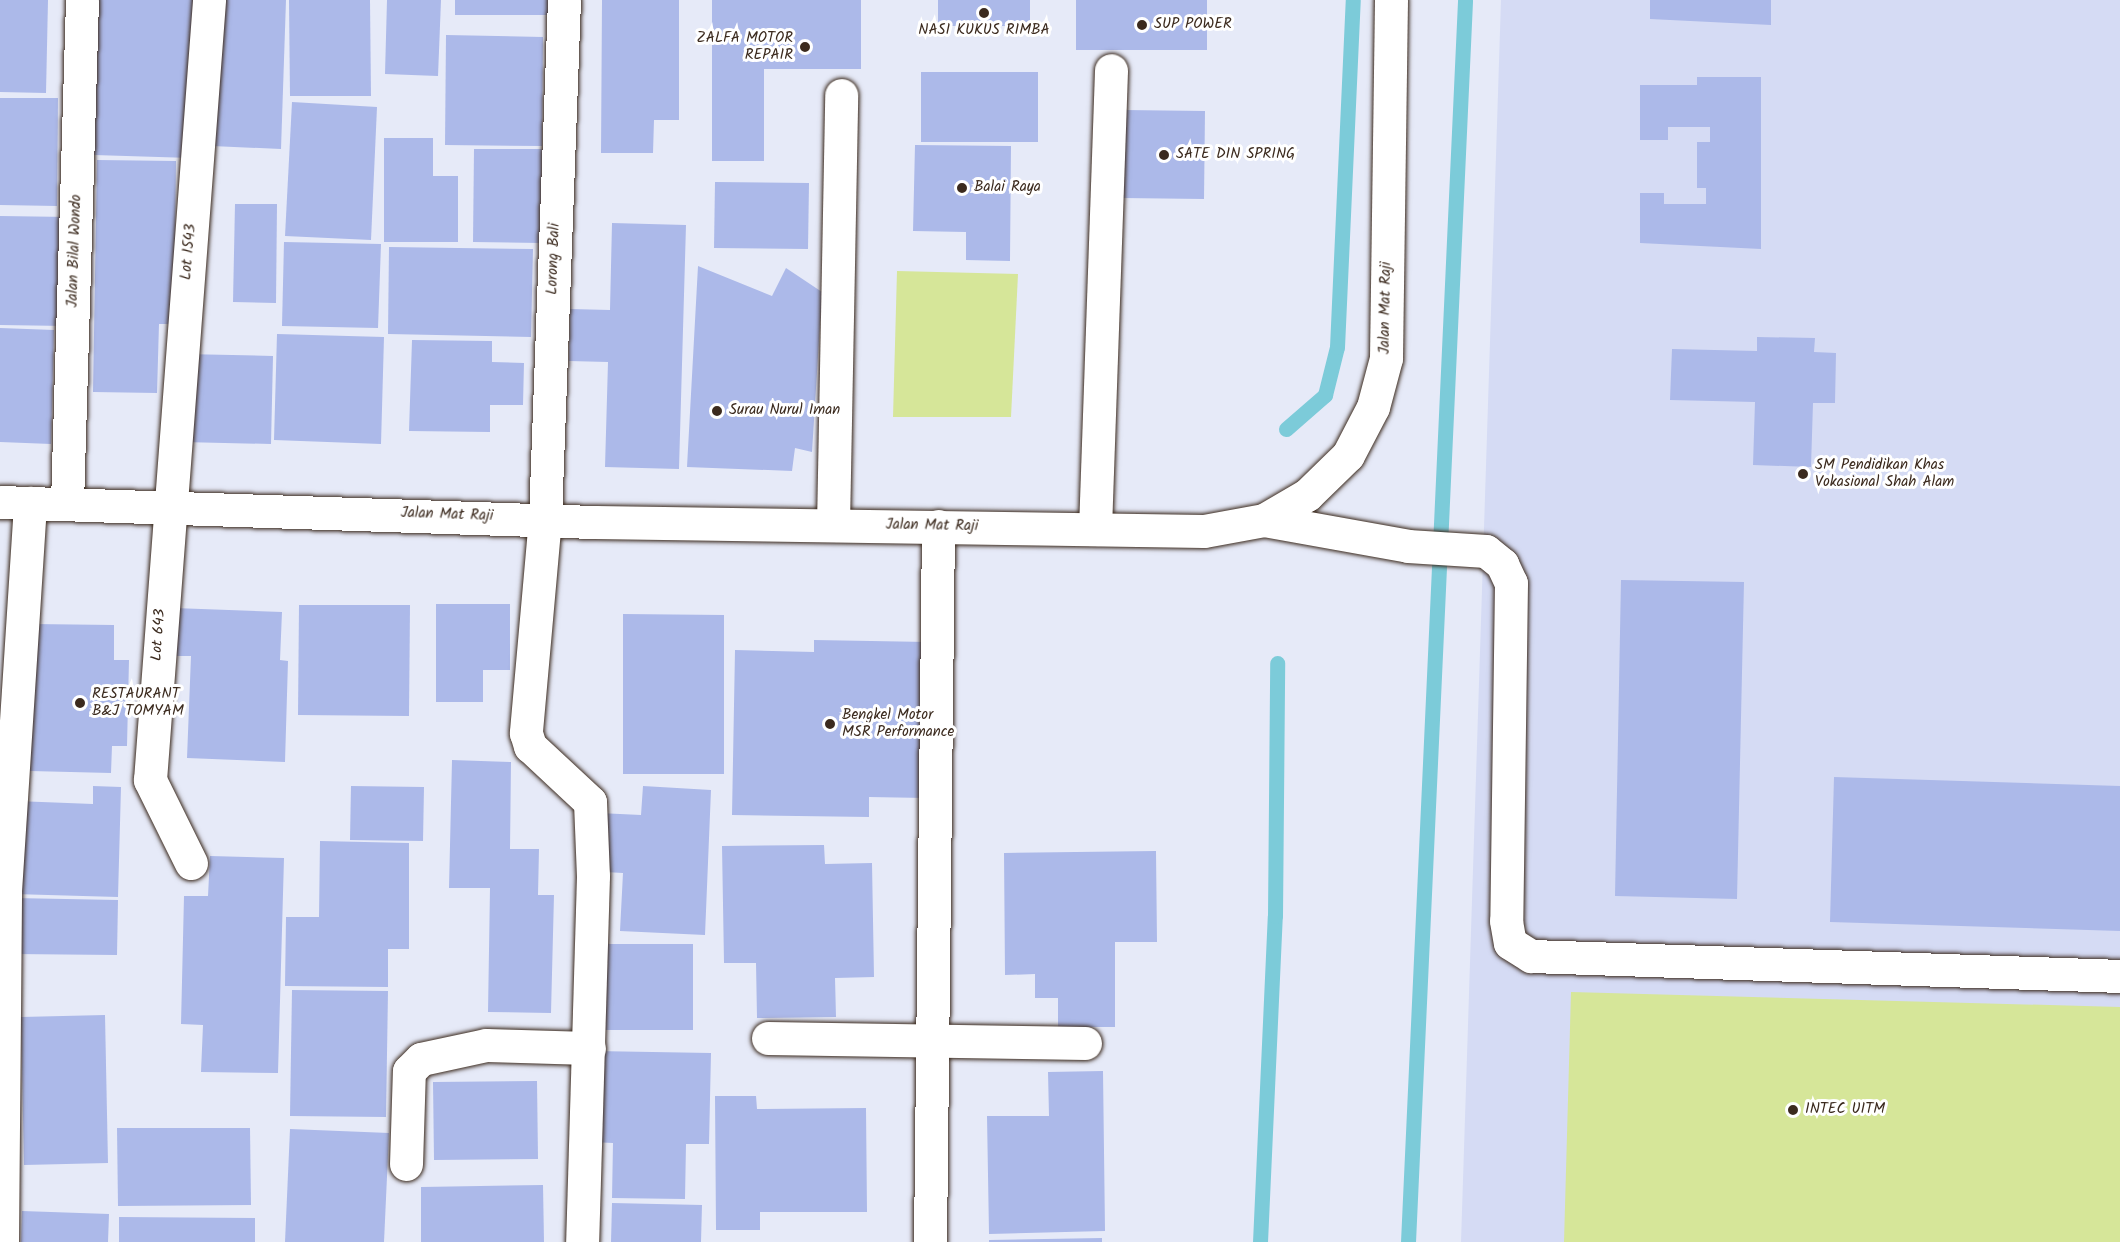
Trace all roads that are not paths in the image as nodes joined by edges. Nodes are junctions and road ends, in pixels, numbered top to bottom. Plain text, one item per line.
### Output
1 (82, 0) edge
2 (209, 0) edge
3 (564, 0) edge
4 (1391, 0) edge
5 (1112, 70) dead end
6 (841, 95) dead end
7 (15, 502) edge
8 (67, 502) junction
9 (168, 505) junction
10 (545, 518) junction
11 (1264, 520) junction
12 (833, 525) junction
13 (938, 526) junction
14 (1095, 529) junction
15 (191, 863) dead end
16 (2120, 976) edge
17 (768, 1038) dead end
18 (933, 1039) junction
19 (1085, 1043) dead end
20 (589, 1048) junction
21 (406, 1164) dead end
22 (2, 1242) edge
23 (582, 1242) edge
24 (930, 1242) edge

1 - 8 street, Jalan Bilal Wondo
2 - 9 street, Lot 1543
3 - 10 street, Lorong Bali
4 - 11 street, Jalan Mat Raji
5 - 14 street
6 - 12 street
7 - 8 street, Jalan Mat Raji
7 - 22 street, Jalan Mat Raji
8 - 9 street, Jalan Mat Raji
9 - 10 street, Jalan Mat Raji
9 - 15 street, Lot 643
10 - 12 street, Jalan Mat Raji
10 - 20 street, Lorong Bali
11 - 14 street, Jalan Mat Raji
11 - 16 street
12 - 13 street, Jalan Mat Raji
13 - 14 street, Jalan Mat Raji
13 - 18 street
17 - 18 street
18 - 19 street
18 - 24 street
20 - 21 street
20 - 23 street, Lorong Bali

